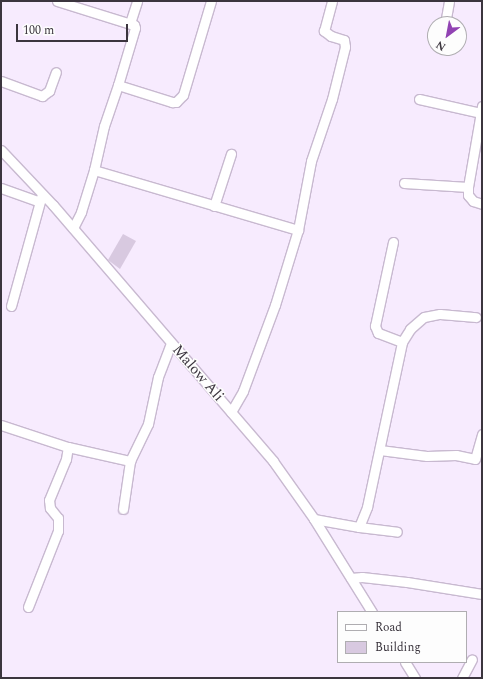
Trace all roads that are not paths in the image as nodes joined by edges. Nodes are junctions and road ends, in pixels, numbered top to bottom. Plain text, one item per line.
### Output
1 (57, 1) edge
2 (138, 1) edge
3 (211, 1) edge
4 (332, 1) edge
5 (449, 1) edge
6 (446, 16) edge
7 (130, 23) junction
8 (56, 72) dead end
9 (1, 81) edge
10 (118, 85) junction
11 (419, 99) dead end
12 (481, 110) edge
13 (1, 150) edge
14 (231, 154) dead end
15 (94, 170) junction
16 (404, 183) dead end
17 (468, 187) junction
18 (1, 188) edge
19 (41, 198) junction
20 (482, 204) edge
21 (214, 206) junction
22 (73, 228) junction
23 (298, 230) junction
24 (393, 242) dead end
25 (11, 306) dead end
26 (476, 317) dead end
27 (402, 342) junction
28 (171, 343) junction
29 (232, 412) junction
30 (1, 425) edge
31 (482, 434) edge
32 (68, 447) junction
33 (380, 450) junction
34 (479, 460) edge
35 (130, 461) junction
36 (123, 509) dead end
37 (314, 519) junction
38 (360, 527) junction
39 (397, 532) dead end
40 (351, 578) junction
41 (482, 594) edge
42 (28, 607) dead end
43 (371, 611) edge
44 (472, 659) dead end
45 (406, 663) edge
46 (415, 678) edge
47 (462, 678) edge

1 - 7 street
2 - 7 street
3 - 10 street
4 - 23 street
5 - 6 street
7 - 10 street
8 - 9 street
10 - 15 street
11 - 12 street
12 - 17 street
13 - 19 street, Malow Ali
14 - 21 street
15 - 21 street
15 - 22 street
16 - 17 street
17 - 20 street
18 - 19 street
19 - 22 street, Malow Ali
19 - 25 street
21 - 23 street
22 - 28 street, Malow Ali
23 - 29 street
24 - 27 street
26 - 27 street
27 - 33 street
28 - 29 street, Malow Ali
28 - 35 street
29 - 37 street, Malow Ali
30 - 32 street
31 - 34 street
32 - 35 street
32 - 42 street
33 - 34 street
33 - 38 street
35 - 36 street
37 - 38 street
37 - 40 street, Malow Ali
38 - 39 street
40 - 41 street
40 - 43 street, Malow Ali
44 - 47 street
45 - 46 street

